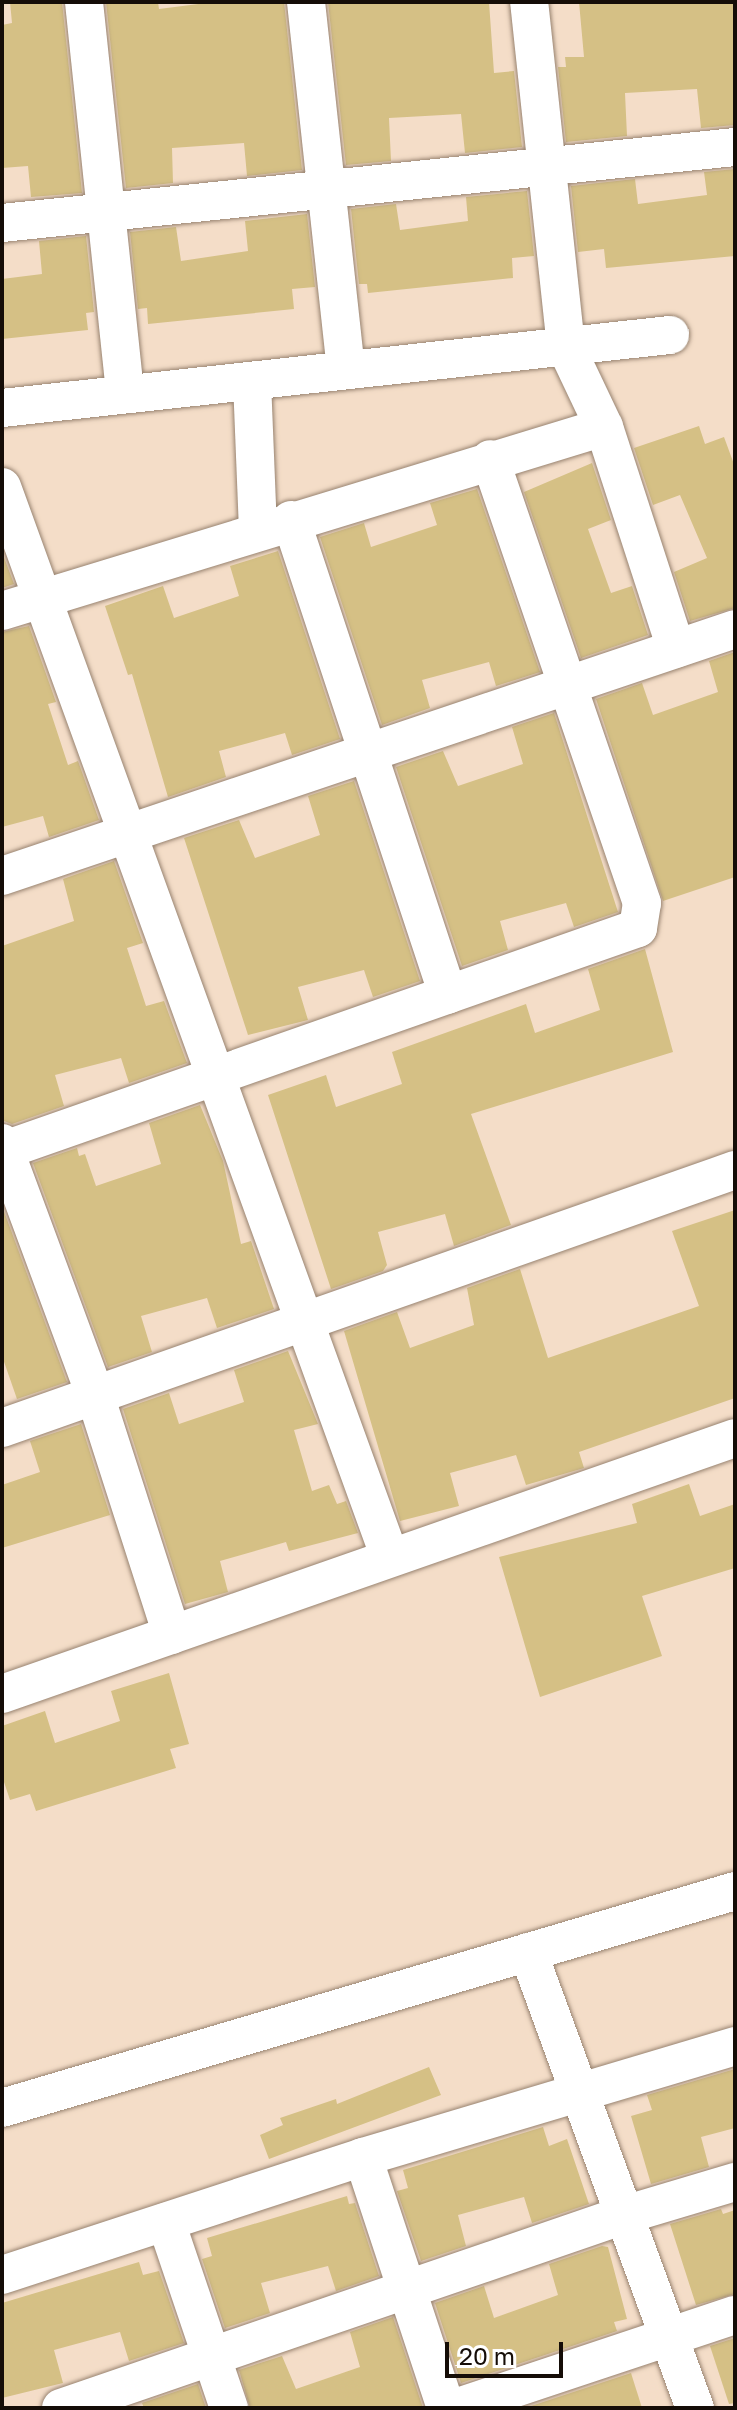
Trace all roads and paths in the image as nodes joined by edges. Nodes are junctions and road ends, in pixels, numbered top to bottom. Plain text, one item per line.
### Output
1 (84, 2) edge
2 (306, 2) edge
3 (529, 2) edge
4 (735, 147) edge
5 (547, 168) junction
6 (330, 186) junction
7 (105, 210) junction
8 (2, 223) edge
9 (670, 335) dead end
10 (566, 347) junction
11 (346, 368) junction
12 (252, 381) junction
13 (125, 394) junction
14 (2, 408) edge
15 (604, 427) junction
16 (490, 459) junction
17 (2, 487) edge
18 (275, 525) junction
19 (42, 597) junction
20 (2, 611) edge
21 (735, 629) edge
22 (676, 649) junction
23 (569, 684) junction
24 (370, 751) junction
25 (127, 832) junction
26 (2, 876) edge
27 (448, 995) junction
28 (215, 1077) junction
29 (3, 1148) edge
30 (735, 1170) edge
31 (303, 1319) junction
32 (94, 1392) junction
33 (2, 1428) edge
34 (735, 1438) edge
35 (389, 1555) junction
36 (172, 1635) junction
37 (2, 1694) edge
38 (735, 1891) edge
39 (528, 1952) junction
40 (735, 2046) edge
41 (580, 2090) junction
42 (2, 2108) edge
43 (363, 2157) junction
44 (735, 2182) edge
45 (624, 2215) junction
46 (166, 2222) junction
47 (2, 2275) edge
48 (410, 2289) junction
49 (735, 2315) edge
50 (670, 2335) junction
51 (209, 2355) junction
52 (61, 2408) edge
53 (229, 2408) edge
54 (446, 2408) edge
55 (455, 2408) edge
56 (695, 2408) edge

1 - 7 street
2 - 6 street
3 - 5 street
4 - 5 street
5 - 6 street
5 - 10 street
6 - 7 street
6 - 11 street
7 - 8 street
7 - 13 street
9 - 10 street
10 - 11 street
10 - 15 street
11 - 12 street
12 - 13 street
12 - 18 street
13 - 14 street
15 - 16 street
15 - 22 street
16 - 18 street
16 - 23 street
17 - 19 street
18 - 19 street
18 - 24 street
19 - 20 street
19 - 25 street
21 - 22 street
22 - 23 street
23 - 24 street
23 - 27 street
24 - 25 street
24 - 27 street
25 - 26 street
25 - 28 street
27 - 28 street
28 - 29 street
28 - 31 street
29 - 32 street
30 - 31 street
31 - 32 street
31 - 35 street
32 - 33 street
32 - 36 street
34 - 35 street
35 - 36 street
36 - 37 street
38 - 39 street
39 - 41 street
39 - 42 street
40 - 41 street
41 - 43 street
41 - 45 street
43 - 46 street
43 - 48 street
44 - 45 street
45 - 48 street
45 - 50 street
46 - 47 street
46 - 51 street
48 - 51 street
48 - 54 street
49 - 50 street
50 - 55 street
50 - 56 street
51 - 52 street
51 - 53 street

